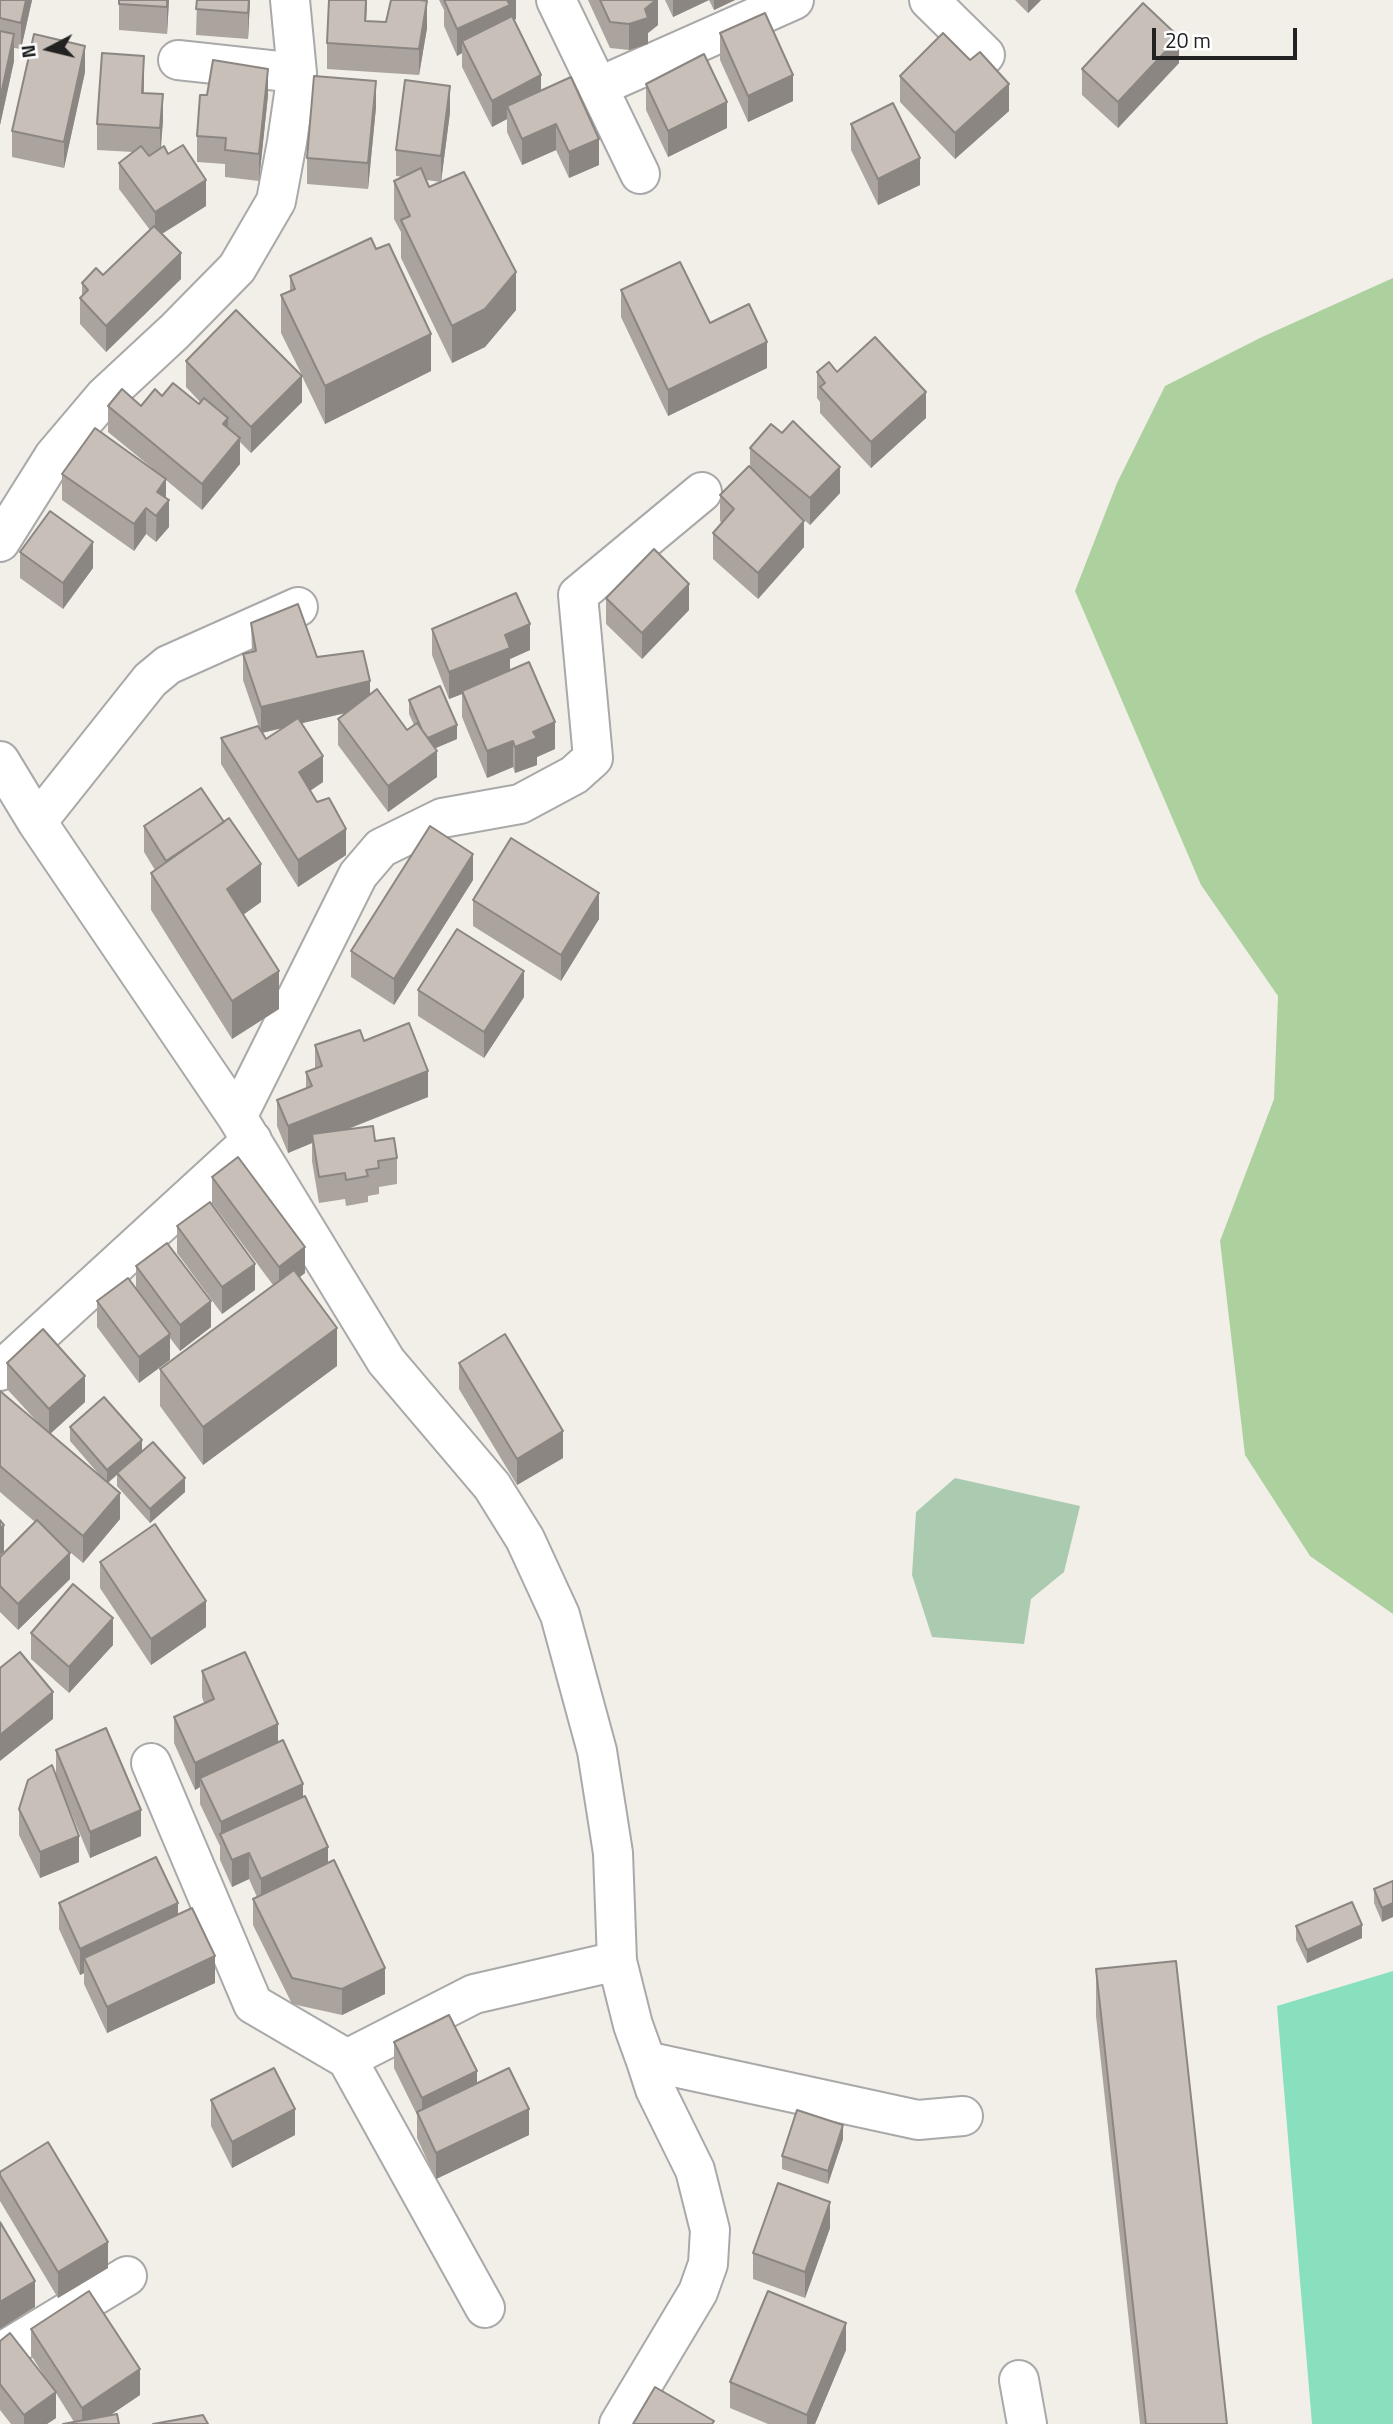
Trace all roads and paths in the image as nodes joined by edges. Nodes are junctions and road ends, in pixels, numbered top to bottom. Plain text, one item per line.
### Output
1 (290, 0) edge
2 (556, 0) edge
3 (794, 0) edge
4 (929, 0) edge
5 (985, 54) edge
6 (178, 60) dead end
7 (297, 73) junction
8 (598, 87) junction
9 (640, 174) dead end
10 (702, 492) dead end
11 (0, 541) edge
12 (298, 607) edge
13 (0, 761) edge
14 (37, 822) junction
15 (245, 1129) junction
16 (0, 1371) edge
17 (151, 1763) dead end
18 (186, 1846) junction
19 (150, 1863) edge
20 (617, 1961) junction
21 (347, 2059) junction
22 (646, 2062) junction
23 (963, 2116) dead end
24 (127, 2276) dead end
25 (485, 2308) dead end
26 (0, 2353) edge
27 (1019, 2380) dead end
28 (619, 2424) edge
29 (1027, 2424) edge

1 - 7 street
2 - 8 street
3 - 8 street
4 - 5 street
6 - 7 street
7 - 11 street
8 - 9 street
10 - 15 street
12 - 14 street
13 - 14 street
14 - 15 street
15 - 16 street
15 - 20 street
17 - 18 street
18 - 19 street
18 - 21 street
20 - 21 street
20 - 22 street
21 - 25 street
22 - 23 street
22 - 28 street
24 - 26 street
27 - 29 street

